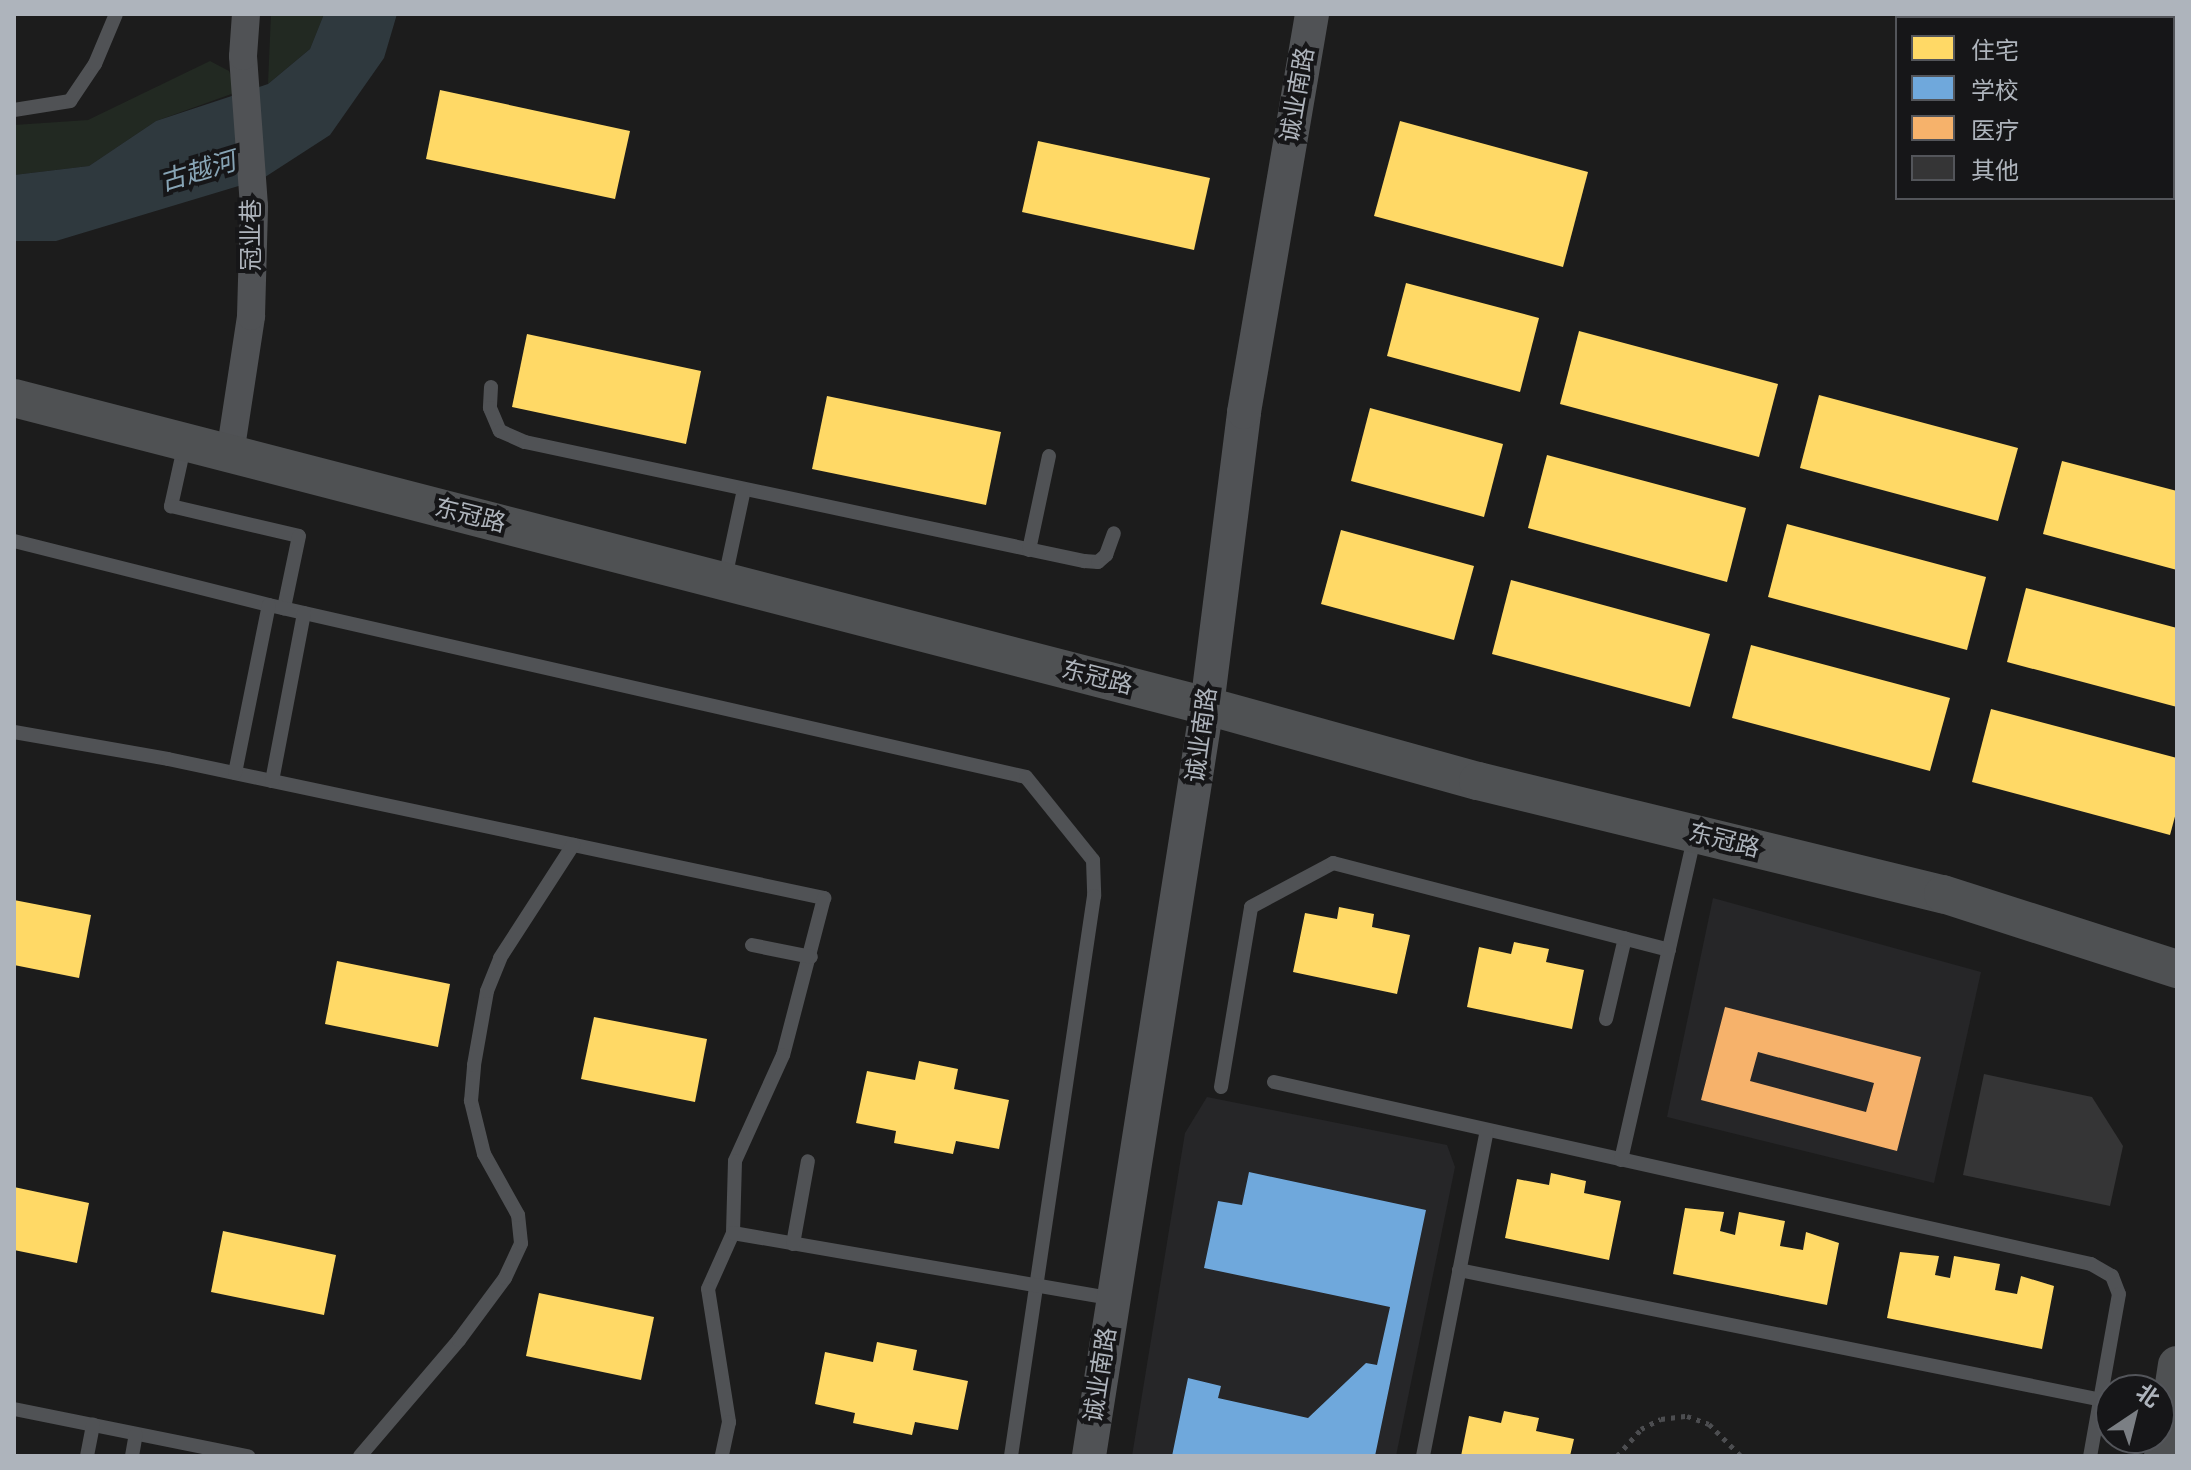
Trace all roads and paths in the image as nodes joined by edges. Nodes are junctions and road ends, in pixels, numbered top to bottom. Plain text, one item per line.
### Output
1 (116, 14) edge
2 (1312, 14) edge
3 (246, 18) edge
4 (14, 110) edge
5 (491, 387) dead end
6 (14, 398) edge
7 (185, 443) junction
8 (230, 454) junction
9 (1049, 456) dead end
10 (744, 489) junction
11 (1114, 533) dead end
12 (14, 541) edge
13 (1029, 550) junction
14 (724, 582) junction
15 (277, 607) junction
16 (304, 613) junction
17 (1207, 706) junction
18 (14, 732) edge
19 (235, 773) junction
20 (272, 781) junction
21 (1695, 834) junction
22 (573, 845) junction
23 (1625, 938) junction
24 (752, 945) dead end
25 (1669, 950) junction
26 (811, 957) junction
27 (2177, 969) edge
28 (1606, 1019) dead end
29 (1274, 1082) dead end
30 (1221, 1087) dead end
31 (1487, 1130) junction
32 (1621, 1160) junction
33 (808, 1161) dead end
34 (733, 1233) junction
35 (793, 1244) junction
36 (1459, 1270) junction
37 (1036, 1287) junction
38 (1114, 1299) junction
39 (2177, 1365) edge
40 (2106, 1374) edge
41 (2095, 1399) edge
42 (14, 1409) edge
43 (93, 1425) junction
44 (2095, 1433) edge
45 (136, 1434) junction
46 (87, 1456) edge
47 (132, 1456) edge
48 (248, 1456) edge
49 (360, 1456) edge
50 (722, 1456) edge
51 (1011, 1456) edge
52 (1089, 1456) edge
53 (1423, 1456) edge
54 (1617, 1456) edge
55 (1741, 1456) edge
56 (2090, 1456) edge
57 (2163, 1456) edge

1 - 4 lane
2 - 17 street, 诚业南路
3 - 8 street, 冠业巷
5 - 10 lane
6 - 7 main road, 东冠路
7 - 8 main road, 东冠路
7 - 15 lane
8 - 14 main road, 东冠路
9 - 13 lane
10 - 13 lane
10 - 14 lane
11 - 13 lane
12 - 15 lane
14 - 17 main road, 东冠路
15 - 16 lane
15 - 19 lane
16 - 20 lane
16 - 37 lane
17 - 21 main road, 东冠路
17 - 38 street, 诚业南路
18 - 19 lane
19 - 20 lane
20 - 22 lane
21 - 25 lane
21 - 27 main road, 东冠路
22 - 26 lane
22 - 49 lane
23 - 25 lane
23 - 28 lane
23 - 30 lane
24 - 26 lane
25 - 32 lane
26 - 34 lane
29 - 31 lane
31 - 32 lane
31 - 36 lane
32 - 40 lane
33 - 35 lane
34 - 35 lane
34 - 50 lane
35 - 37 lane
36 - 41 lane
36 - 53 lane
37 - 38 lane
37 - 51 lane
38 - 52 street, 诚业南路
39 - 57 main road
42 - 43 lane
43 - 45 lane
43 - 46 lane
44 - 56 lane
45 - 47 lane
45 - 48 lane
54 - 55 path

